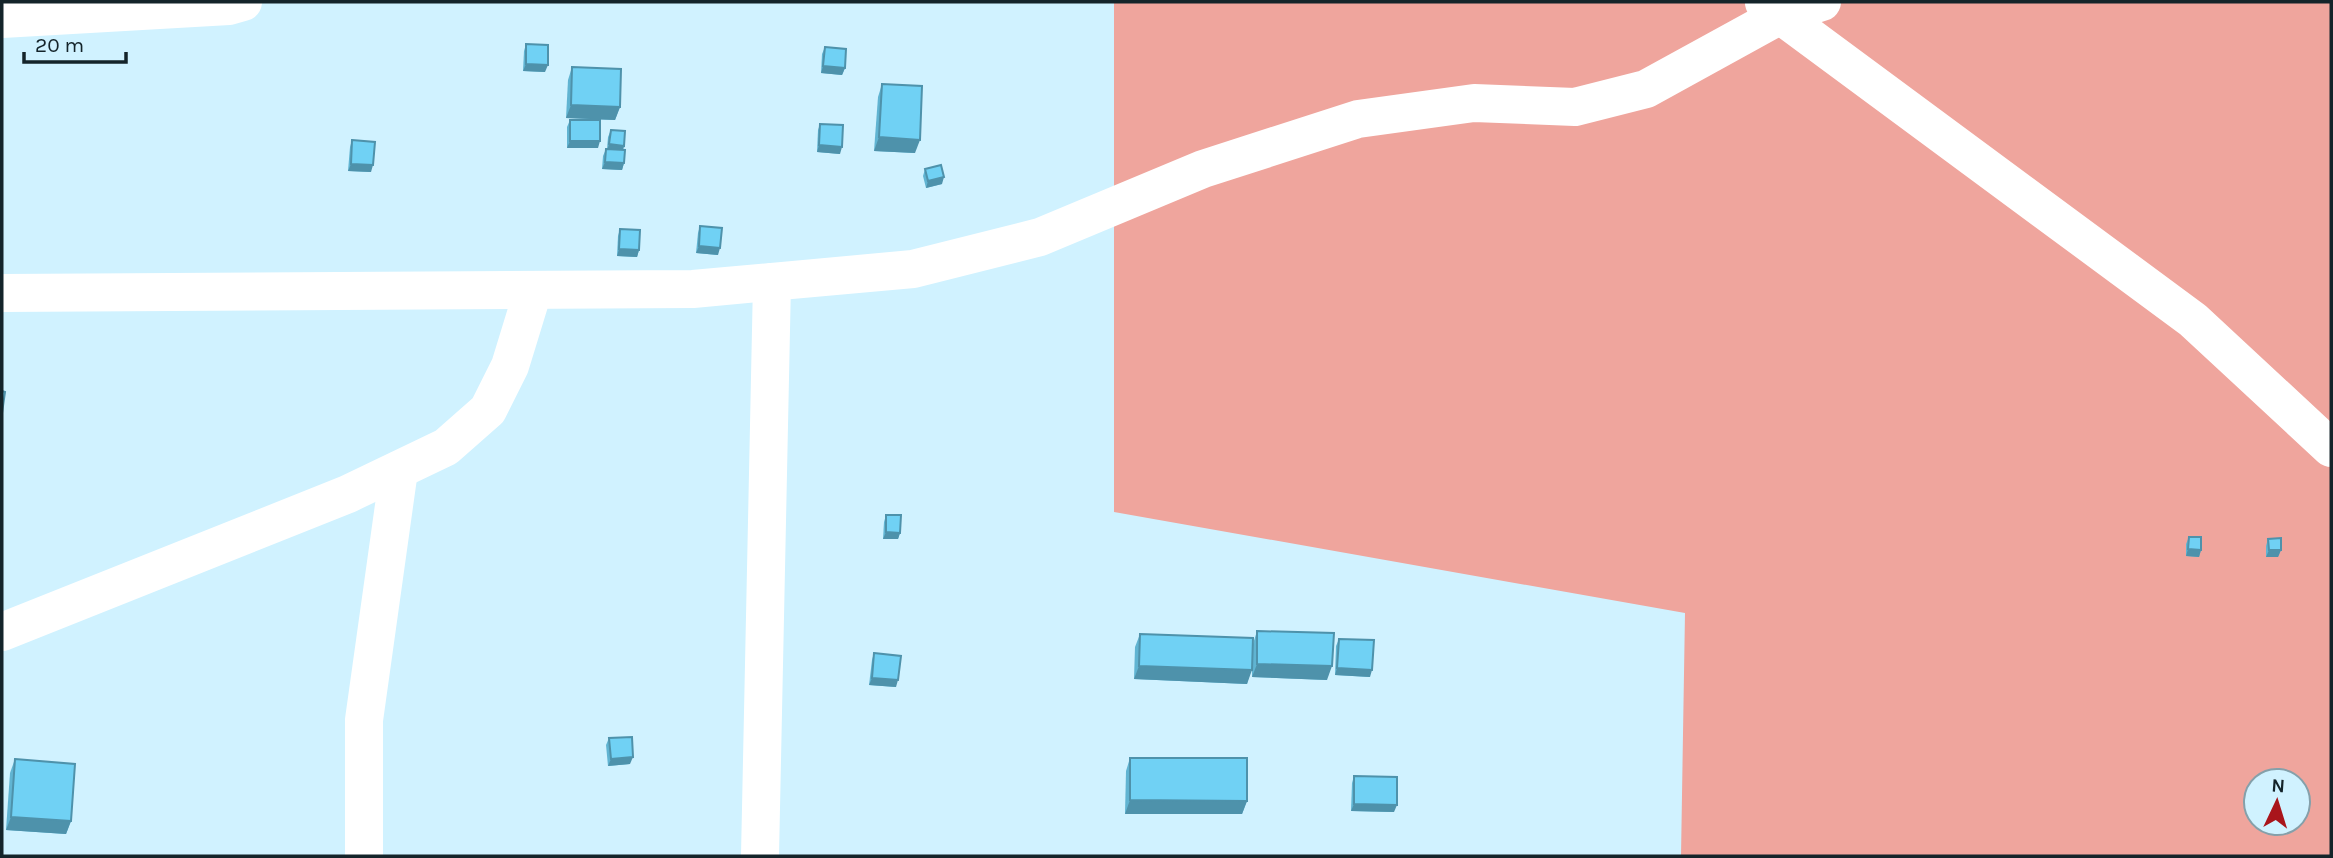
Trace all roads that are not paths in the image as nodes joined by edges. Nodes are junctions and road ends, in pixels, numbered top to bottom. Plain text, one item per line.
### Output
1 (243, 2) edge
2 (1822, 2) edge
3 (1770, 9) edge
4 (2, 19) edge
5 (772, 282) junction
6 (533, 291) junction
7 (2, 293) edge
8 (2331, 448) edge
9 (399, 470) junction
10 (2, 632) edge
11 (364, 856) edge
12 (760, 856) edge

1 - 4 street
2 - 3 street
3 - 5 street
3 - 8 street
5 - 6 street
5 - 12 street
6 - 7 street
6 - 9 street
9 - 10 street
9 - 11 street

